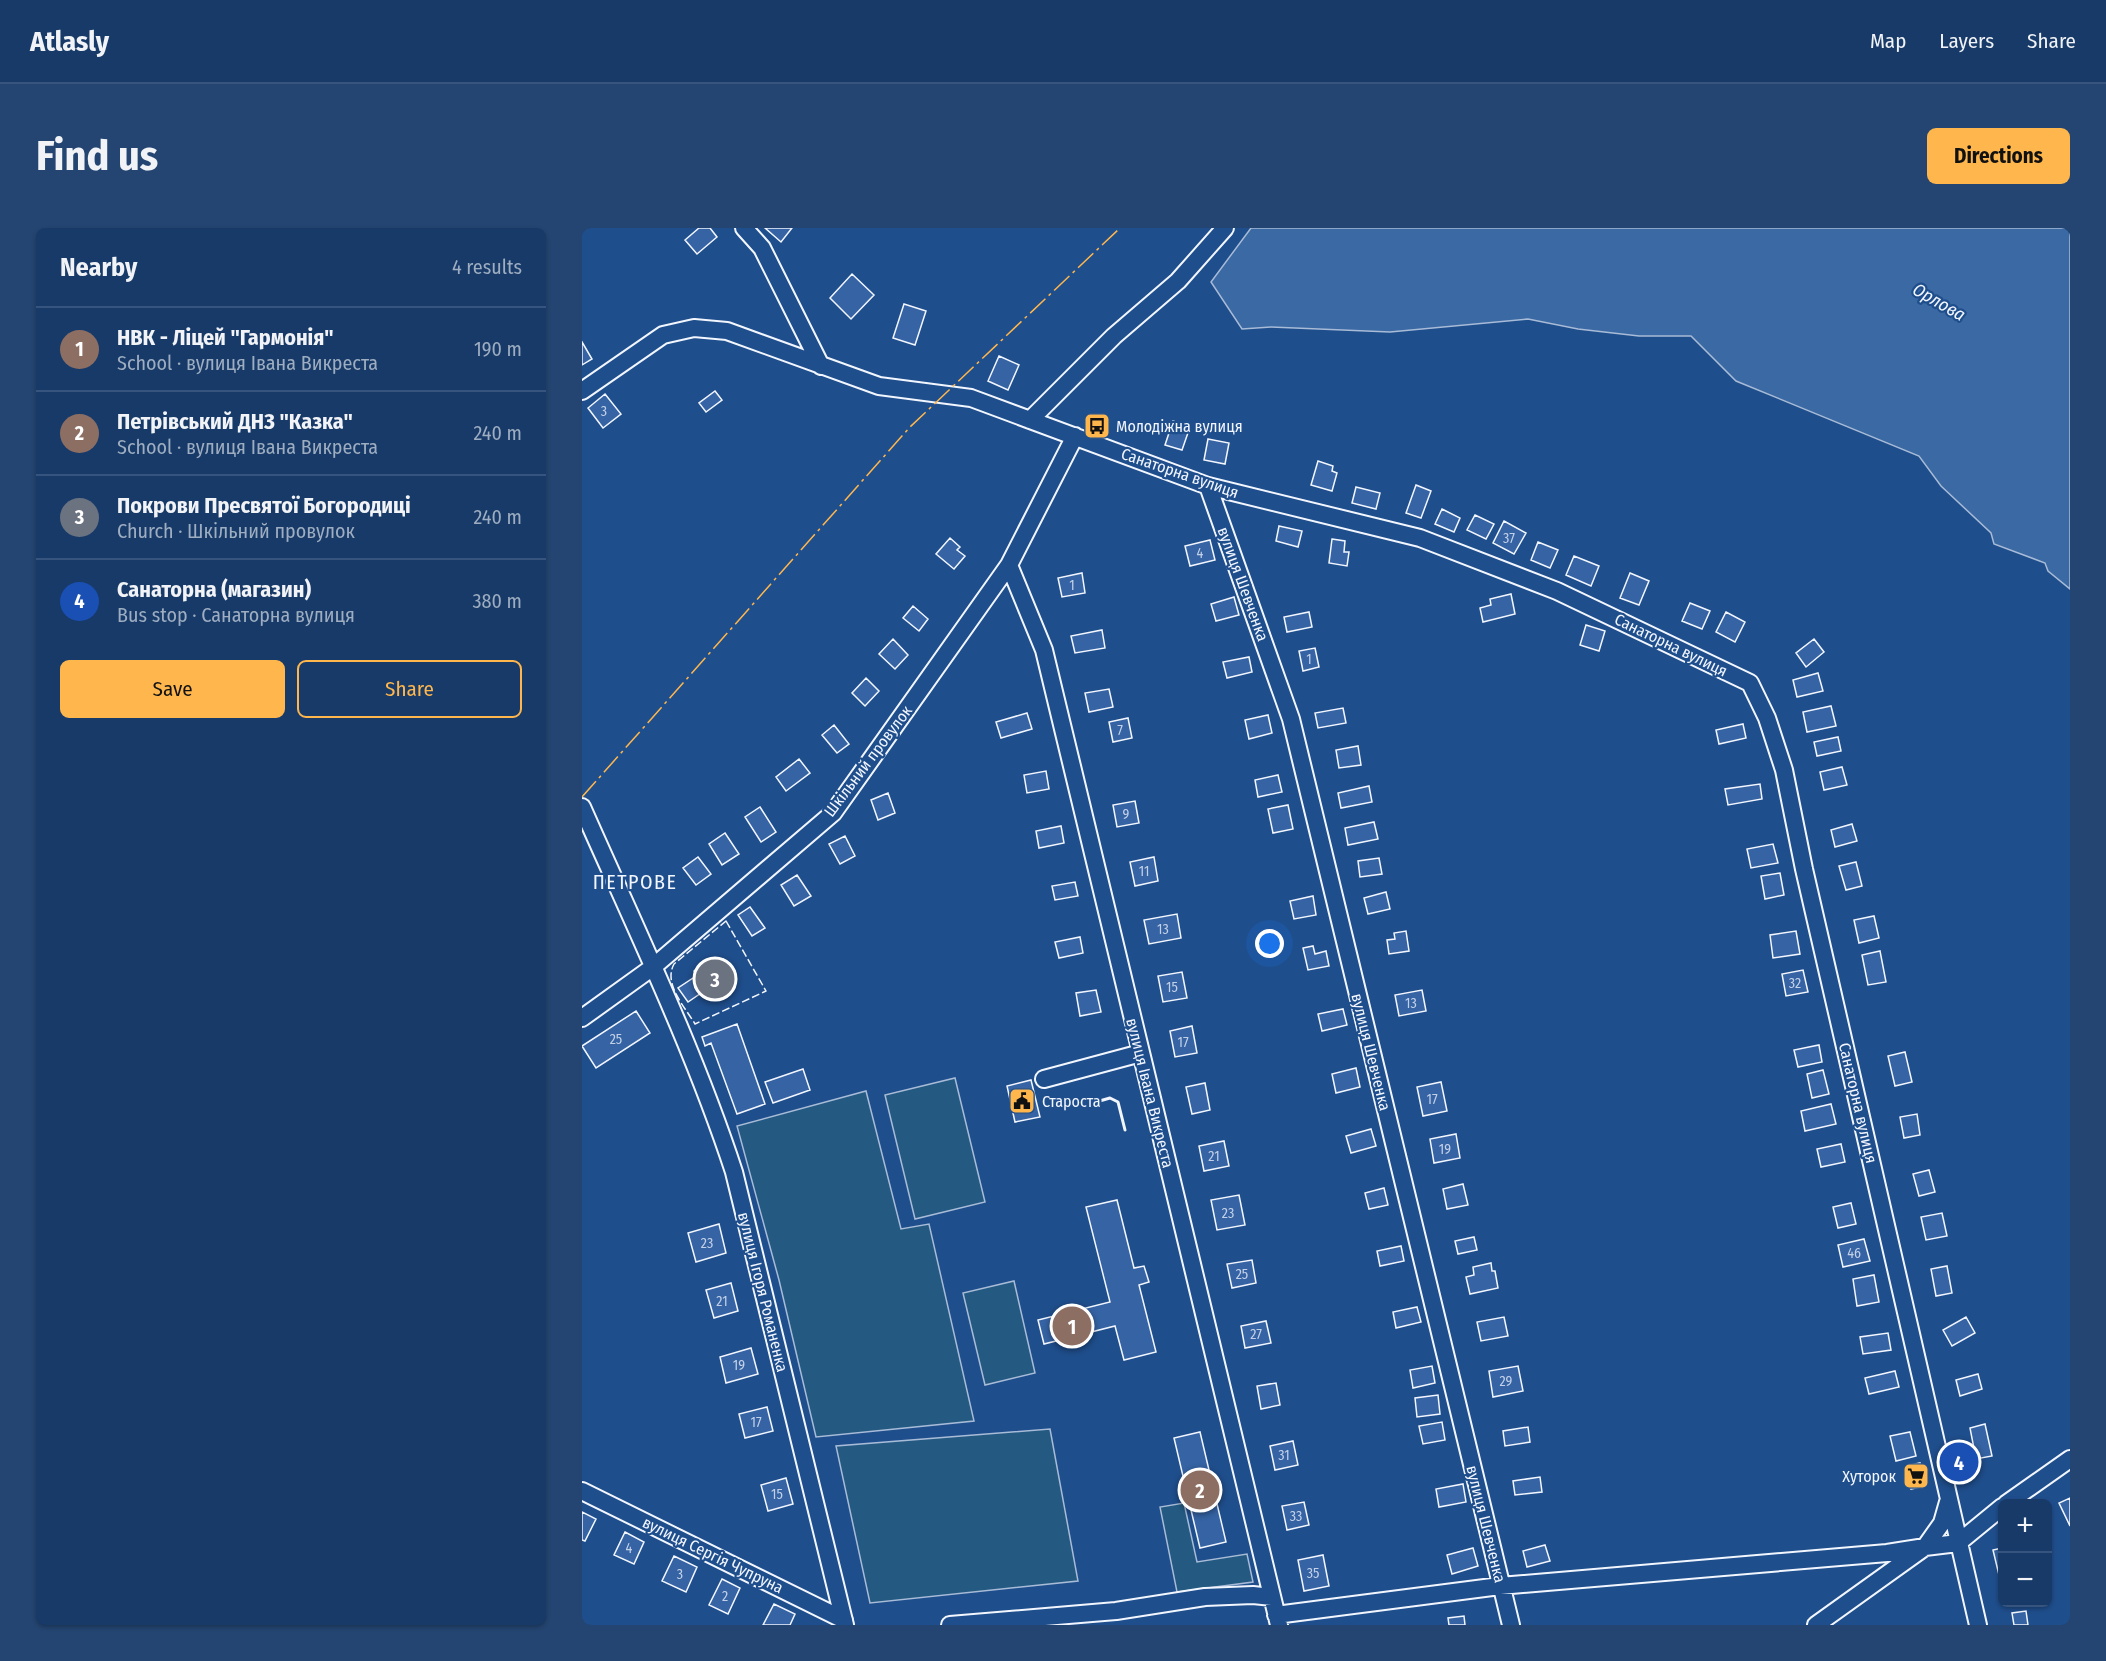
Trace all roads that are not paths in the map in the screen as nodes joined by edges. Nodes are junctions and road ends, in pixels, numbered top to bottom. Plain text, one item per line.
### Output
1 (744, 228) edge
2 (1225, 228) edge
3 (821, 366) junction
4 (582, 391) edge
5 (1030, 420) junction
6 (1075, 436) junction
7 (1208, 486) junction
8 (1009, 565) junction
9 (582, 807) edge
10 (653, 967) junction
11 (582, 1018) edge
12 (1141, 1053) junction
13 (1044, 1079) dead end
14 (2070, 1459) edge
15 (582, 1491) edge
16 (2012, 1499) edge
17 (1948, 1501) junction
18 (1998, 1510) edge
19 (1958, 1543) junction
20 (1925, 1547) junction
21 (1500, 1586) junction
22 (1272, 1597) junction
23 (1277, 1620) edge
24 (845, 1622) edge
25 (950, 1625) edge
26 (1511, 1625) edge
27 (1816, 1625) edge
28 (1978, 1625) edge

1 - 3 street
2 - 5 street
3 - 4 street
3 - 5 street, Санаторна вулиця
5 - 6 street, Санаторна вулиця
6 - 7 street, Санаторна вулиця
6 - 8 street, Шкільний провулок
7 - 17 street, Санаторна вулиця
7 - 21 street, вулиця Шевченка
8 - 10 street, Шкільний провулок
8 - 12 street, вулиця Івана Викреста
9 - 10 street, вулиця Ігоря Романенка
10 - 11 street, Шкільний провулок
10 - 24 street, вулиця Ігоря Романенка
12 - 13 street
12 - 22 street, вулиця Івана Викреста
14 - 16 street
15 - 24 street, вулиця Сергія Чупруна
17 - 19 street, Санаторна вулиця
17 - 20 street
18 - 19 street
19 - 20 street
19 - 28 street, Санаторна вулиця
20 - 21 street
20 - 27 street
21 - 23 street
21 - 26 street, вулиця Шевченка
22 - 23 street, вулиця Івана Викреста
22 - 25 street

